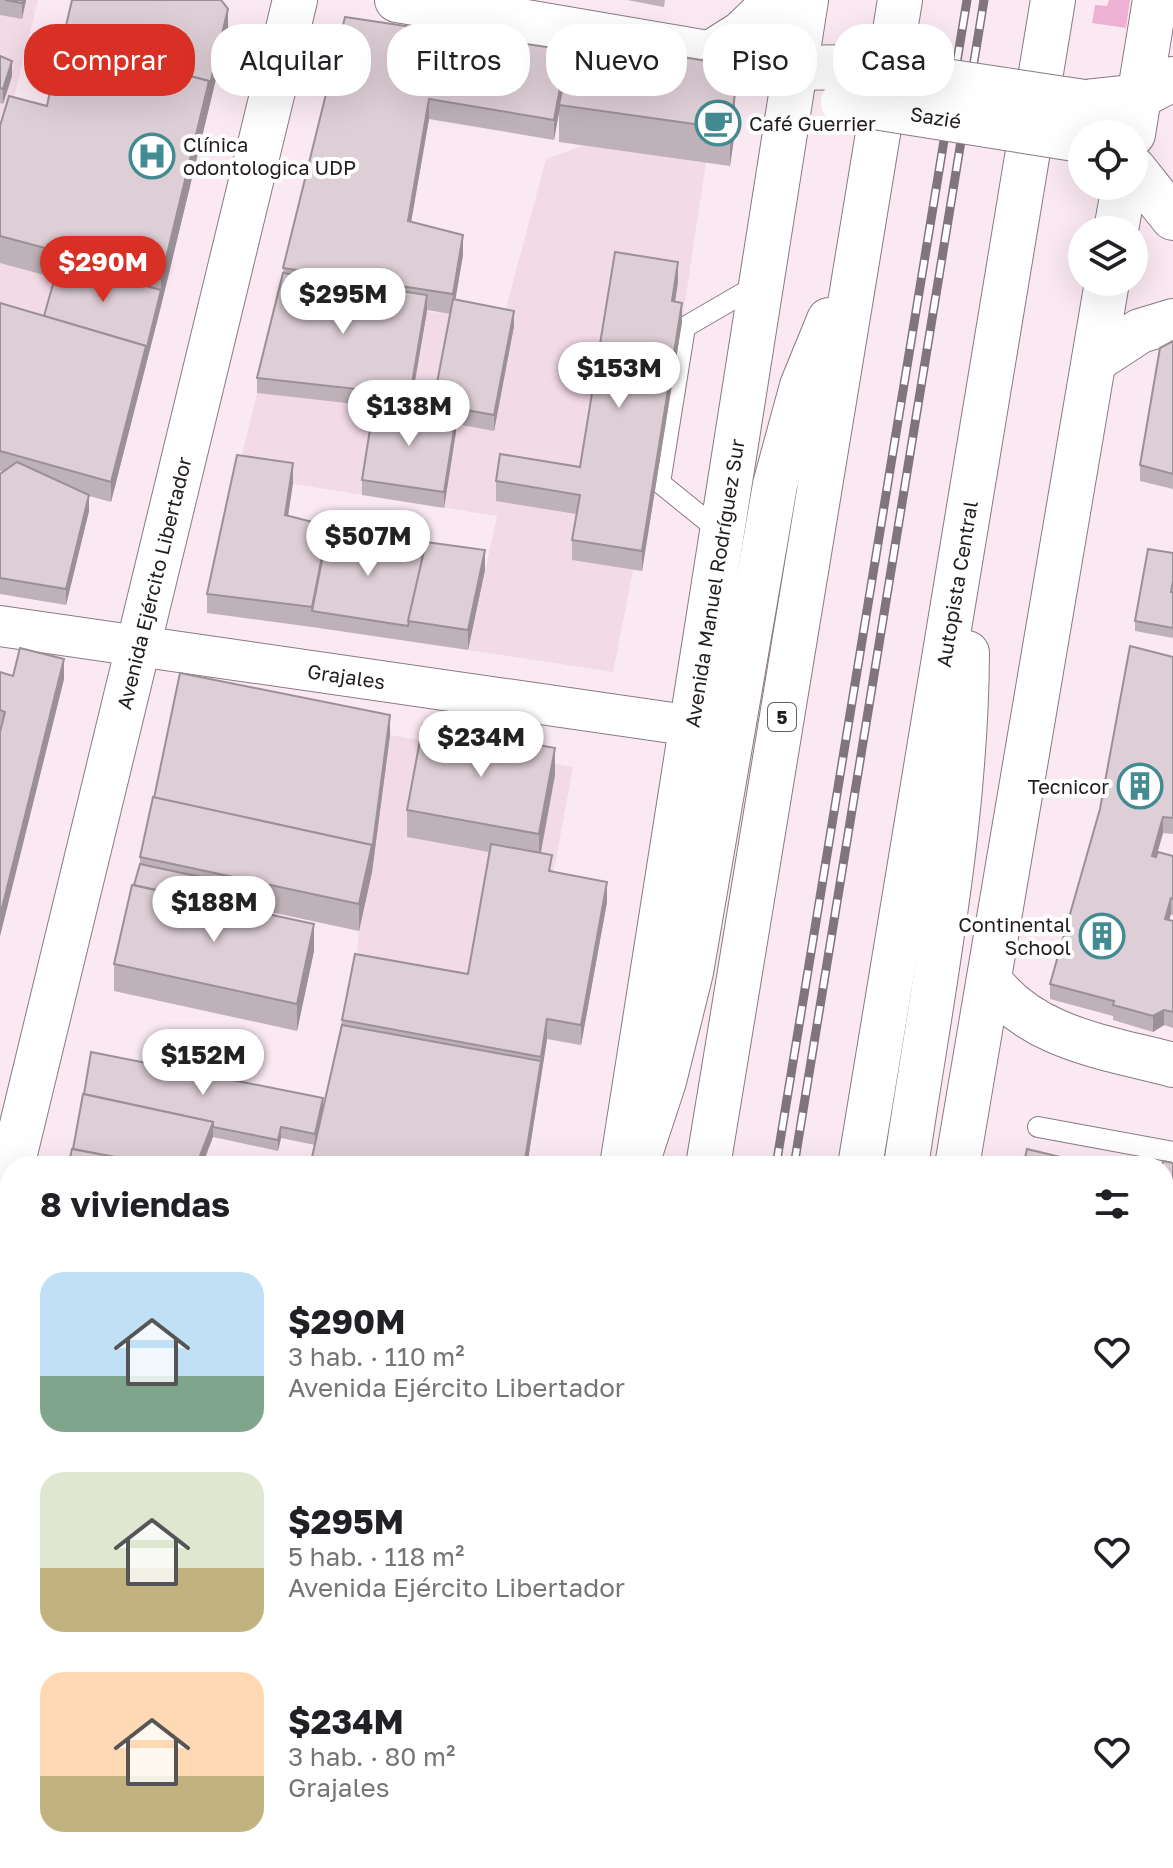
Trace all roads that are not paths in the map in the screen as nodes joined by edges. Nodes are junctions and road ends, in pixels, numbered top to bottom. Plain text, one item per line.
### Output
1 (295, 0) edge
2 (397, 0) edge
3 (776, 0) edge
4 (806, 0) edge
5 (900, 0) edge
6 (1053, 0) edge
7 (1155, 0) edge
8 (751, 24) edge
9 (802, 24) edge
10 (703, 53) edge
11 (817, 83) edge
12 (791, 96) edge
13 (1149, 103) edge
14 (1102, 120) edge
15 (1068, 124) edge
16 (1148, 187) edge
17 (1173, 218) edge
18 (855, 267) junction
19 (762, 282) junction
20 (1105, 296) edge
21 (1173, 321) edge
22 (1094, 361) junction
23 (723, 534) junction
24 (964, 539) junction
25 (0, 626) edge
26 (138, 646) junction
27 (693, 726) junction
28 (989, 980) junction
29 (1173, 1065) edge
30 (1038, 1127) dead end
31 (1173, 1152) edge
32 (14, 1156) edge
33 (624, 1156) edge
34 (639, 1156) edge
35 (710, 1156) edge
36 (862, 1156) edge
37 (907, 1156) edge
38 (959, 1156) edge

1 - 26 main road, Avenida Ejército Libertador
2 - 10 main road, Sazié
3 - 8 main road
4 - 9 main road, Avenida Manuel Rodríguez Sur
5 - 18 main road, 5
6 - 24 main road, Autopista Central
7 - 13 main road
11 - 15 main road, Sazié, bridge
12 - 19 main road, Avenida Manuel Rodríguez Sur
13 - 14 main road, Sazié
16 - 17 main road
18 - 34 main road
18 - 35 main road, 5
19 - 23 main road, Avenida Manuel Rodríguez Sur
19 - 23 lane
20 - 22 main road
21 - 22 main road
22 - 28 main road
23 - 27 main road, Avenida Manuel Rodríguez Sur
24 - 36 main road, Autopista Central
24 - 37 main road
25 - 26 street, Grajales
26 - 27 street, Grajales
26 - 32 main road, Avenida Ejército Libertador
27 - 33 main road, Avenida Manuel Rodríguez Sur
28 - 29 main road
28 - 38 main road
30 - 31 lane

